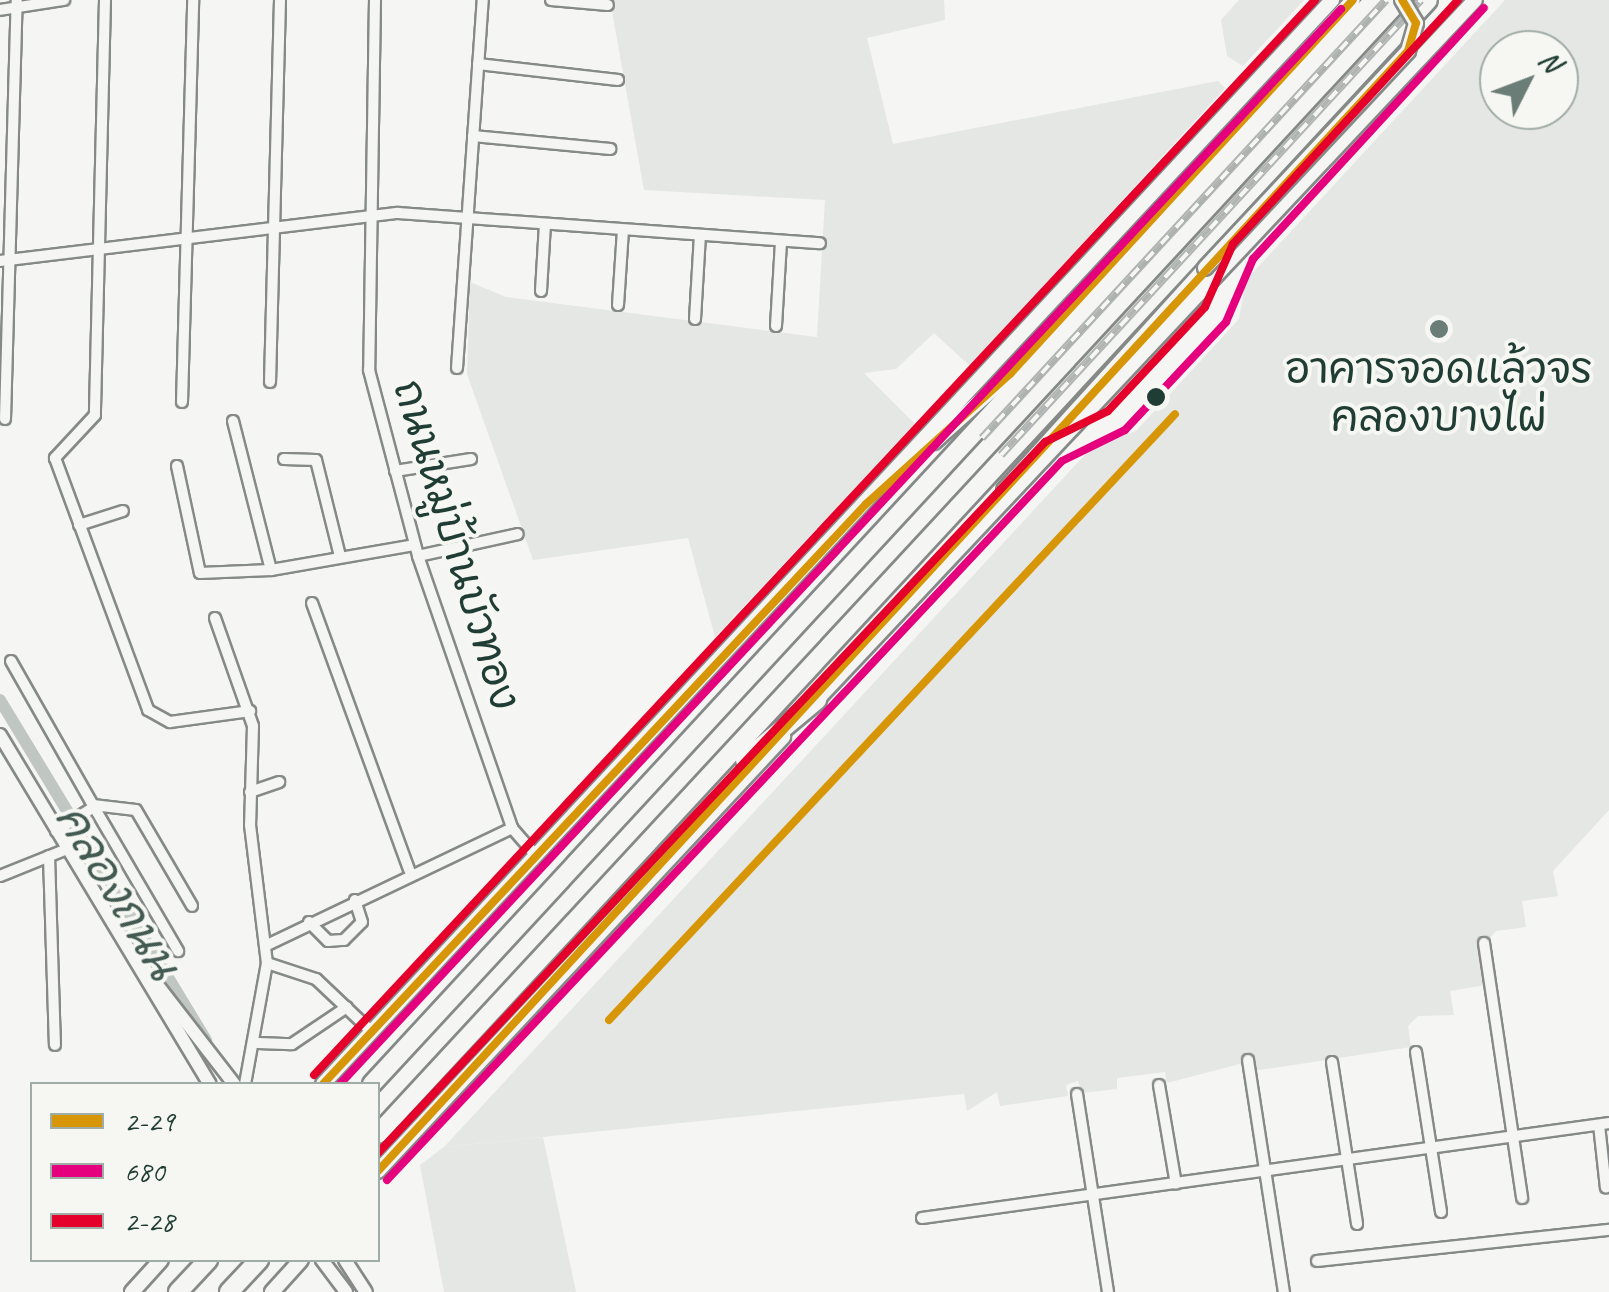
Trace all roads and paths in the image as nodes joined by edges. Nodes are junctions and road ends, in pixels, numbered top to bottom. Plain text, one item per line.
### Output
1 (64, 0) edge
2 (105, 0) edge
3 (193, 0) edge
4 (280, 0) edge
5 (375, 0) edge
6 (483, 0) edge
7 (551, 0) edge
8 (1332, 0) edge
9 (1353, 0) edge
10 (1374, 0) edge
11 (1402, 0) edge
12 (1428, 0) edge
13 (1476, 0) edge
14 (18, 4) edge
15 (608, 6) dead end
16 (0, 10) edge
17 (478, 64) junction
18 (618, 80) dead end
19 (473, 136) junction
20 (610, 149) dead end
21 (371, 216) junction
22 (467, 218) junction
23 (545, 224) junction
24 (276, 225) junction
25 (623, 230) junction
26 (186, 236) junction
27 (700, 236) junction
28 (781, 243) junction
29 (820, 243) dead end
30 (96, 251) junction
31 (5, 261) edge
32 (541, 291) dead end
33 (618, 306) dead end
34 (694, 319) dead end
35 (776, 326) dead end
36 (457, 368) dead end
37 (270, 382) dead end
38 (182, 402) dead end
39 (6, 418) dead end
40 (233, 422) dead end
41 (284, 459) dead end
42 (472, 459) dead end
43 (177, 466) dead end
44 (395, 471) junction
45 (866, 504) junction
46 (123, 510) dead end
47 (79, 525) junction
48 (518, 534) dead end
49 (416, 551) junction
50 (340, 556) junction
51 (270, 570) junction
52 (935, 574) junction
53 (312, 603) dead end
54 (215, 618) dead end
55 (11, 661) dead end
56 (817, 700) junction
57 (250, 711) junction
58 (0, 735) edge
59 (279, 782) dead end
60 (250, 792) junction
61 (692, 804) junction
62 (93, 807) junction
63 (61, 827) junction
64 (512, 828) junction
65 (67, 849) junction
66 (49, 856) junction
67 (536, 856) junction
68 (409, 870) junction
69 (0, 876) edge
70 (355, 900) junction
71 (192, 906) dead end
72 (309, 922) junction
73 (1484, 943) dead end
74 (265, 946) junction
75 (125, 948) junction
76 (178, 951) dead end
77 (267, 963) junction
78 (347, 1007) junction
79 (372, 1032) junction
80 (258, 1044) junction
81 (55, 1045) dead end
82 (1416, 1052) dead end
83 (1248, 1060) dead end
84 (1332, 1062) dead end
85 (209, 1082) edge
86 (232, 1082) edge
87 (247, 1082) edge
88 (325, 1082) edge
89 (374, 1082) edge
90 (1159, 1086) dead end
91 (1077, 1094) dead end
92 (1604, 1124) edge
93 (380, 1132) edge
94 (1515, 1135) junction
95 (1432, 1147) junction
96 (1348, 1159) junction
97 (380, 1170) edge
98 (1268, 1171) junction
99 (1176, 1184) junction
100 (1606, 1188) dead end
101 (1094, 1196) junction
102 (1522, 1198) dead end
103 (1441, 1212) dead end
104 (922, 1218) dead end
105 (1357, 1224) dead end
106 (1609, 1230) edge
107 (1317, 1261) dead end
108 (159, 1262) edge
109 (206, 1262) edge
110 (257, 1262) edge
111 (299, 1262) edge
112 (324, 1262) edge
113 (346, 1262) edge
114 (132, 1292) edge
115 (178, 1292) edge
116 (228, 1292) edge
117 (272, 1292) edge
118 (346, 1292) edge
119 (366, 1292) edge
120 (1108, 1292) edge
121 (1284, 1292) edge

1 - 14 street
2 - 30 street
3 - 26 street
4 - 24 street
5 - 21 street, ถนนหมู่บ้านบัวทอง
6 - 17 street
7 - 15 street
8 - 45 main road
9 - 45 main road
10 - 89 highway
11 - 52 main road, bridge
12 - 61 highway
13 - 52 main road
14 - 16 street
14 - 31 street
17 - 18 street
17 - 19 street
19 - 20 street
19 - 22 street
21 - 22 street
21 - 24 street
21 - 44 street, ถนนหมู่บ้านบัวทอง
22 - 23 street
22 - 36 street
23 - 25 street
23 - 32 street
24 - 26 street
24 - 37 street
25 - 27 street
25 - 33 street
26 - 30 street
26 - 38 street
27 - 28 street
27 - 34 street
28 - 29 street
28 - 35 street
30 - 31 street
30 - 47 street
31 - 39 street
40 - 51 street
41 - 50 street
42 - 44 street
43 - 51 street
44 - 49 street, ถนนหมู่บ้านบัวทอง
45 - 67 main road
46 - 47 street
47 - 57 street
48 - 49 street
49 - 50 street
49 - 64 street, ถนนหมู่บ้านบัวทอง
50 - 51 street
52 - 56 main road
53 - 68 street
54 - 57 street
55 - 62 street
56 - 61 highway
56 - 97 main road
57 - 60 street
58 - 63 street
59 - 60 street
60 - 74 street
61 - 93 highway
62 - 63 street
62 - 71 street
62 - 76 street
63 - 65 street
64 - 67 street, ถนนหมู่บ้านบัวทอง
64 - 68 street
65 - 66 street
65 - 75 street
66 - 69 street
66 - 81 street
67 - 79 main road
68 - 70 street
70 - 72 street
70 - 72 street
72 - 74 street
73 - 94 street
74 - 77 street
75 - 85 street
75 - 86 street
77 - 78 street
77 - 80 street
78 - 79 street
78 - 80 street
79 - 88 main road
80 - 87 street
82 - 95 street
83 - 98 street
84 - 96 street
90 - 99 street
91 - 101 street
92 - 94 street
92 - 100 street
94 - 95 street
94 - 102 street
95 - 96 street
95 - 103 street
96 - 98 street
96 - 105 street
98 - 99 street
98 - 121 street
99 - 101 street
101 - 104 street
101 - 120 street
106 - 107 street
108 - 114 main road
109 - 115 highway
110 - 116 highway
111 - 117 main road
112 - 118 street
113 - 119 street

